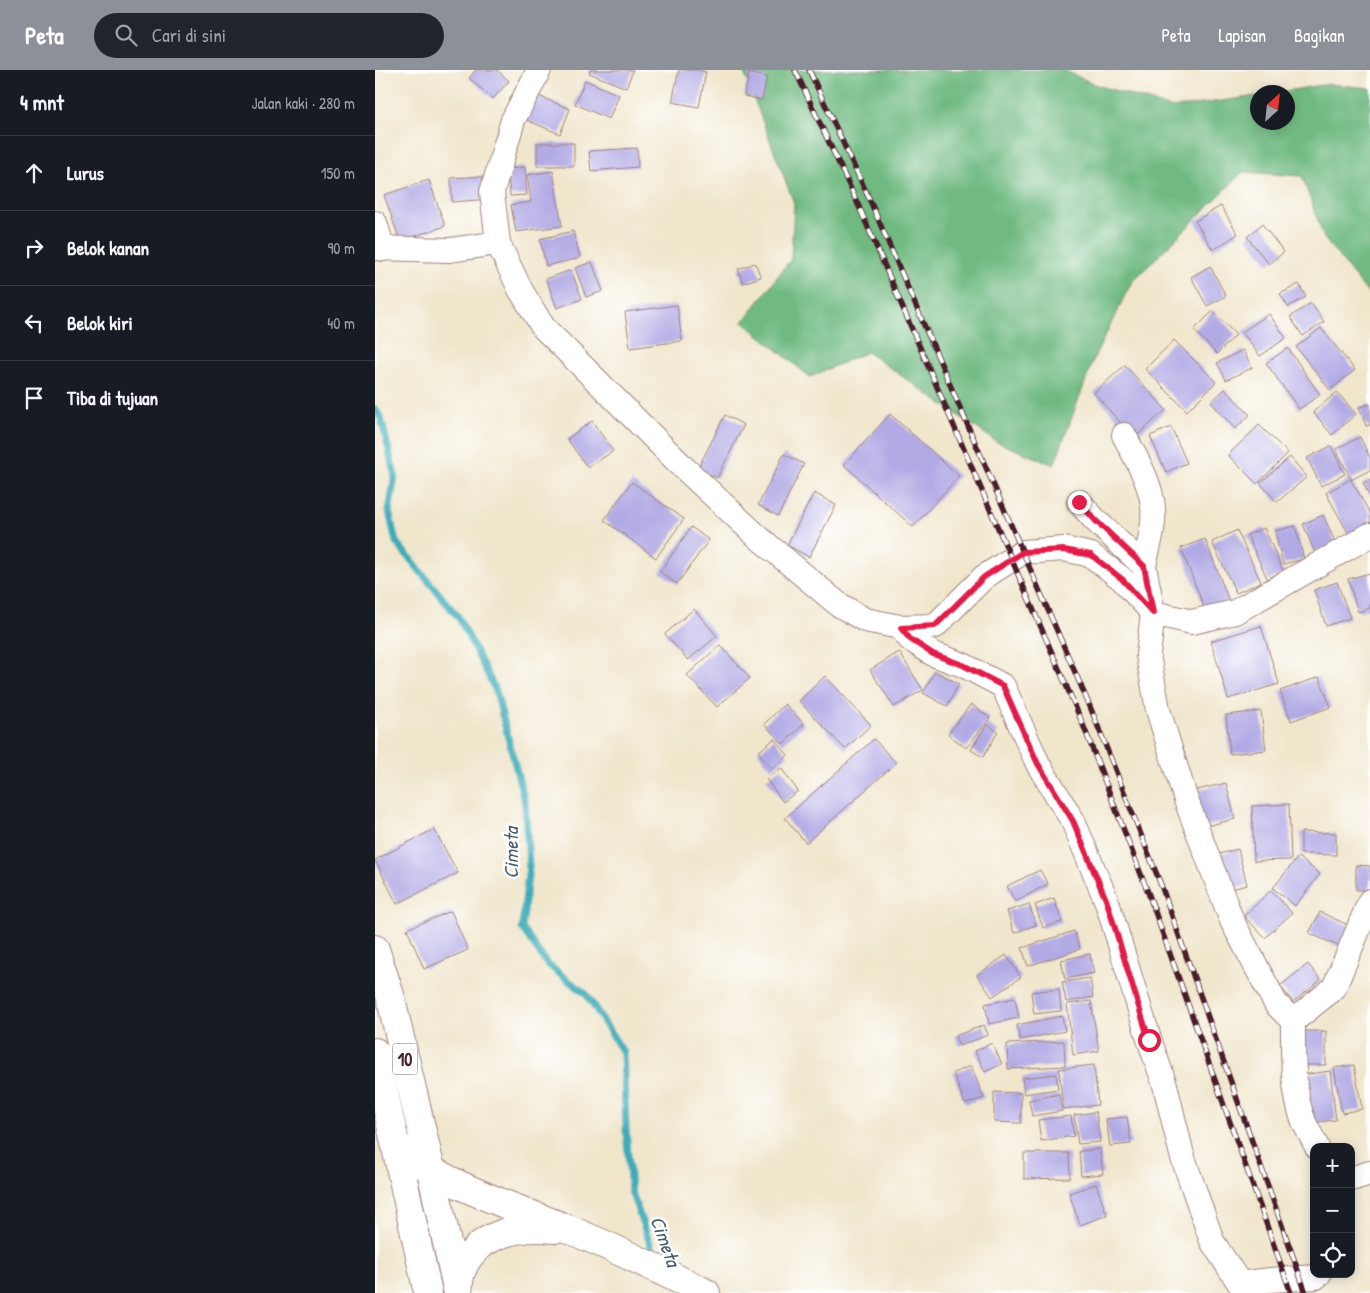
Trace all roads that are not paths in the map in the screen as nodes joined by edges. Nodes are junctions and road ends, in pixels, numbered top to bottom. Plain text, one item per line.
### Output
1 (539, 70) edge
2 (375, 224) edge
3 (497, 243) junction
4 (379, 249) edge
5 (1124, 435) dead end
6 (1079, 502) dead end
7 (1370, 535) edge
8 (1144, 566) junction
9 (1153, 613) junction
10 (901, 628) junction
11 (1370, 901) edge
12 (375, 949) edge
13 (1293, 1022) junction
14 (375, 1052) edge
15 (1315, 1143) edge
16 (397, 1145) junction
17 (431, 1170) junction
18 (1370, 1173) edge
19 (1355, 1178) edge
20 (572, 1230) junction
21 (1310, 1277) edge
22 (694, 1287) edge
23 (1245, 1289) edge
24 (428, 1293) edge
25 (458, 1293) edge

1 - 3 street
2 - 4 street
3 - 4 street
3 - 10 street
5 - 8 street
6 - 8 street
7 - 9 street
8 - 9 street
9 - 10 street
9 - 13 street
10 - 23 street
11 - 13 street
12 - 17 highway, 10
13 - 15 street
14 - 16 highway, 10
16 - 17 highway
16 - 24 highway, 10
17 - 20 highway
17 - 25 highway, 10
18 - 19 street
20 - 22 highway
20 - 25 highway
21 - 23 street

